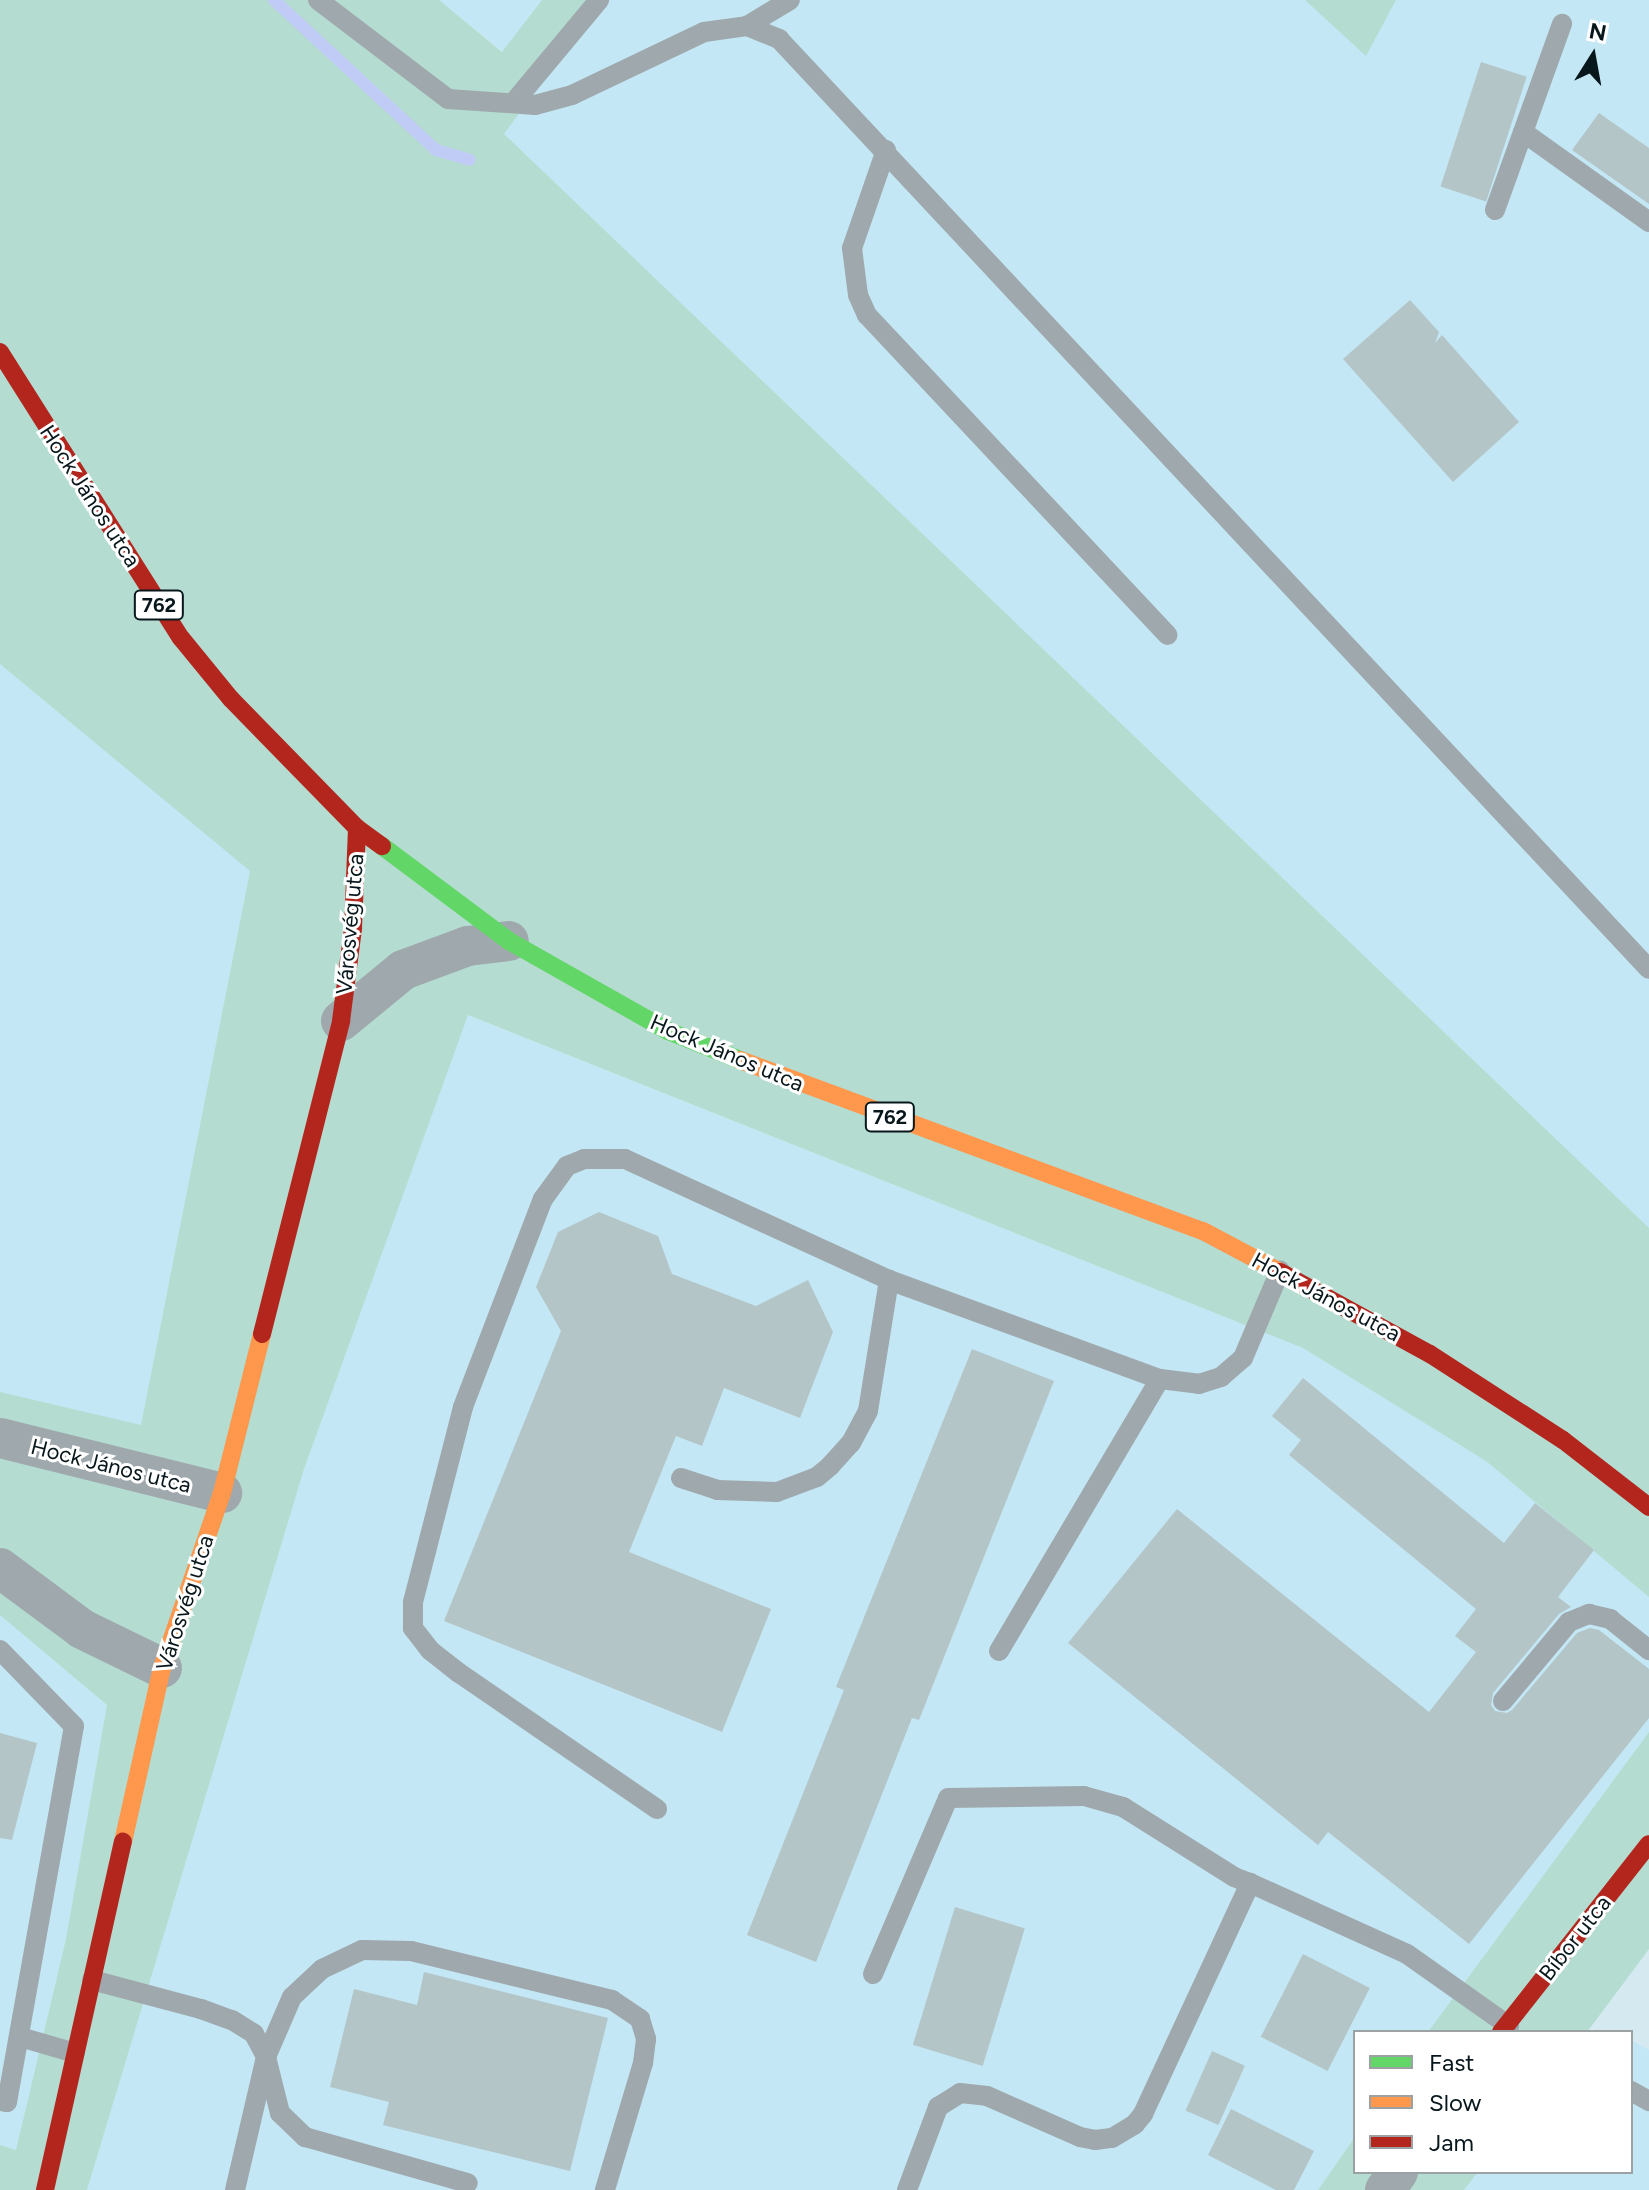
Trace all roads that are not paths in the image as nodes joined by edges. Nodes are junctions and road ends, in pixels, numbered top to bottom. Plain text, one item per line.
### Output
1 (318, 0) edge
2 (599, 0) edge
3 (790, 0) edge
4 (1562, 24) dead end
5 (747, 26) junction
6 (514, 102) junction
7 (1523, 132) junction
8 (886, 150) junction
9 (1495, 210) dead end
10 (1649, 222) edge
11 (0, 352) edge
12 (1168, 635) dead end
13 (357, 828) junction
14 (509, 941) junction
15 (1649, 969) edge
16 (341, 1021) junction
17 (1280, 1271) junction
18 (889, 1280) junction
19 (1160, 1379) junction
20 (0, 1438) edge
21 (681, 1478) dead end
22 (222, 1493) junction
23 (1649, 1507) edge
24 (0, 1568) edge
25 (0, 1650) edge
26 (1649, 1650) edge
27 (999, 1651) dead end
28 (162, 1668) junction
29 (1503, 1701) dead end
30 (657, 1809) dead end
31 (1649, 1844) edge
32 (1250, 1883) junction
33 (873, 1974) dead end
34 (92, 1980) junction
35 (1509, 2030) edge
36 (20, 2037) junction
37 (75, 2053) junction
38 (266, 2057) junction
39 (0, 2101) edge
40 (468, 2183) dead end
41 (45, 2190) edge
42 (235, 2190) edge
43 (605, 2190) edge
44 (907, 2190) edge

1 - 6 lane
2 - 6 lane
3 - 5 lane
4 - 7 lane
5 - 6 lane
5 - 8 lane
7 - 9 lane
7 - 10 lane
8 - 12 lane
8 - 15 lane
11 - 13 main road, Hock János utca / 762
13 - 14 main road, Hock János utca / 762
13 - 16 main road, Városvég utca
14 - 16 street, Városvég utca
14 - 17 main road, Hock János utca / 762
16 - 22 main road, Városvég utca
17 - 19 lane
17 - 23 main road, Hock János utca / 762
18 - 19 lane
18 - 21 lane
18 - 30 lane
19 - 27 lane
20 - 22 street, Hock János utca
22 - 28 main road, Városvég utca
24 - 28 street
25 - 36 lane
26 - 29 lane
28 - 34 main road, Városvég utca
31 - 35 main road, Bíbor utca
32 - 33 lane
32 - 35 lane
32 - 44 lane
34 - 37 main road, Városvég utca
34 - 38 lane
36 - 37 lane
36 - 39 lane
37 - 41 main road, Városvég utca
38 - 40 lane
38 - 42 lane
38 - 43 lane

